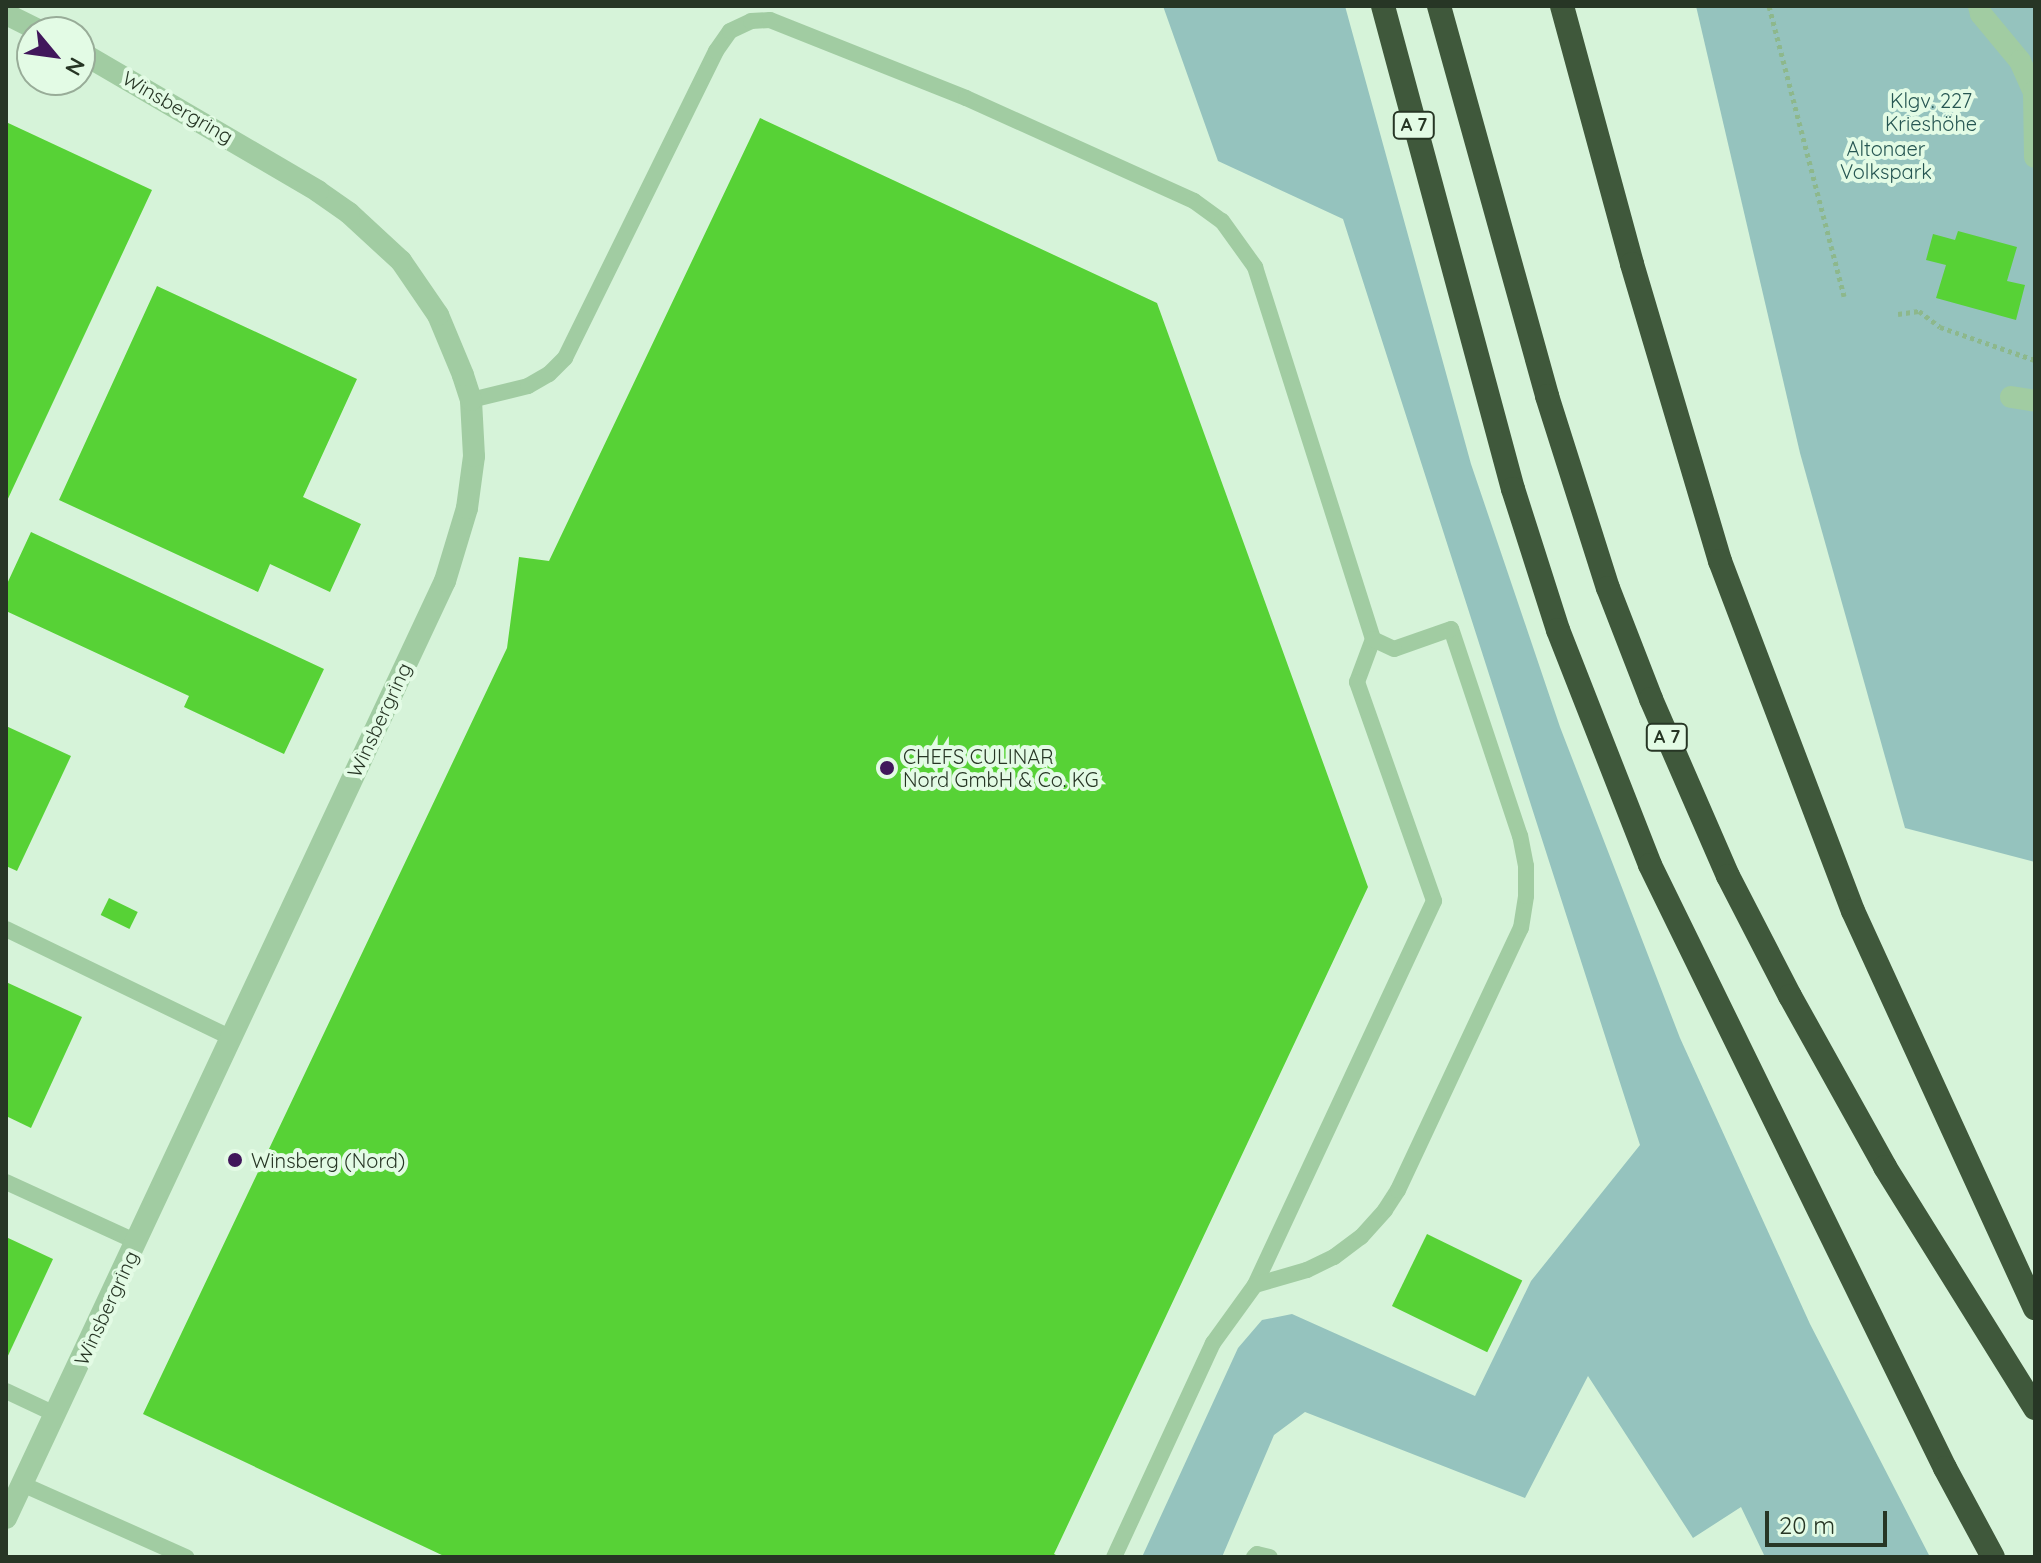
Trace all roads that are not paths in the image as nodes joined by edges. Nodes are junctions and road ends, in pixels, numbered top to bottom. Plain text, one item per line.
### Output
1 (1383, 6) edge
2 (1439, 6) edge
3 (1562, 6) edge
4 (1979, 6) edge
5 (96, 61) edge
6 (2035, 157) edge
7 (2011, 397) dead end
8 (471, 400) junction
9 (2035, 401) edge
10 (1373, 639) junction
11 (6, 929) edge
12 (231, 1038) junction
13 (6, 1182) edge
14 (137, 1242) junction
15 (1255, 1285) junction
16 (2035, 1308) edge
17 (6, 1391) edge
18 (2035, 1408) edge
19 (55, 1414) junction
20 (22, 1484) junction
21 (6, 1518) edge
22 (186, 1557) edge
23 (1114, 1557) edge
24 (1254, 1557) edge
25 (1270, 1557) edge
26 (1993, 1557) edge

1 - 26 highway, A 7
2 - 18 highway, A 7
3 - 16 highway
4 - 6 street
5 - 8 street, Winsbergring
7 - 9 street
8 - 10 lane
8 - 12 street, Winsbergring
10 - 15 lane
10 - 15 lane
11 - 12 lane
12 - 14 street, Winsbergring
13 - 14 lane
14 - 19 street, Winsbergring
15 - 23 lane
17 - 19 lane
19 - 20 street, Winsbergring
20 - 21 street, Winsbergring
20 - 22 lane
24 - 25 lane

